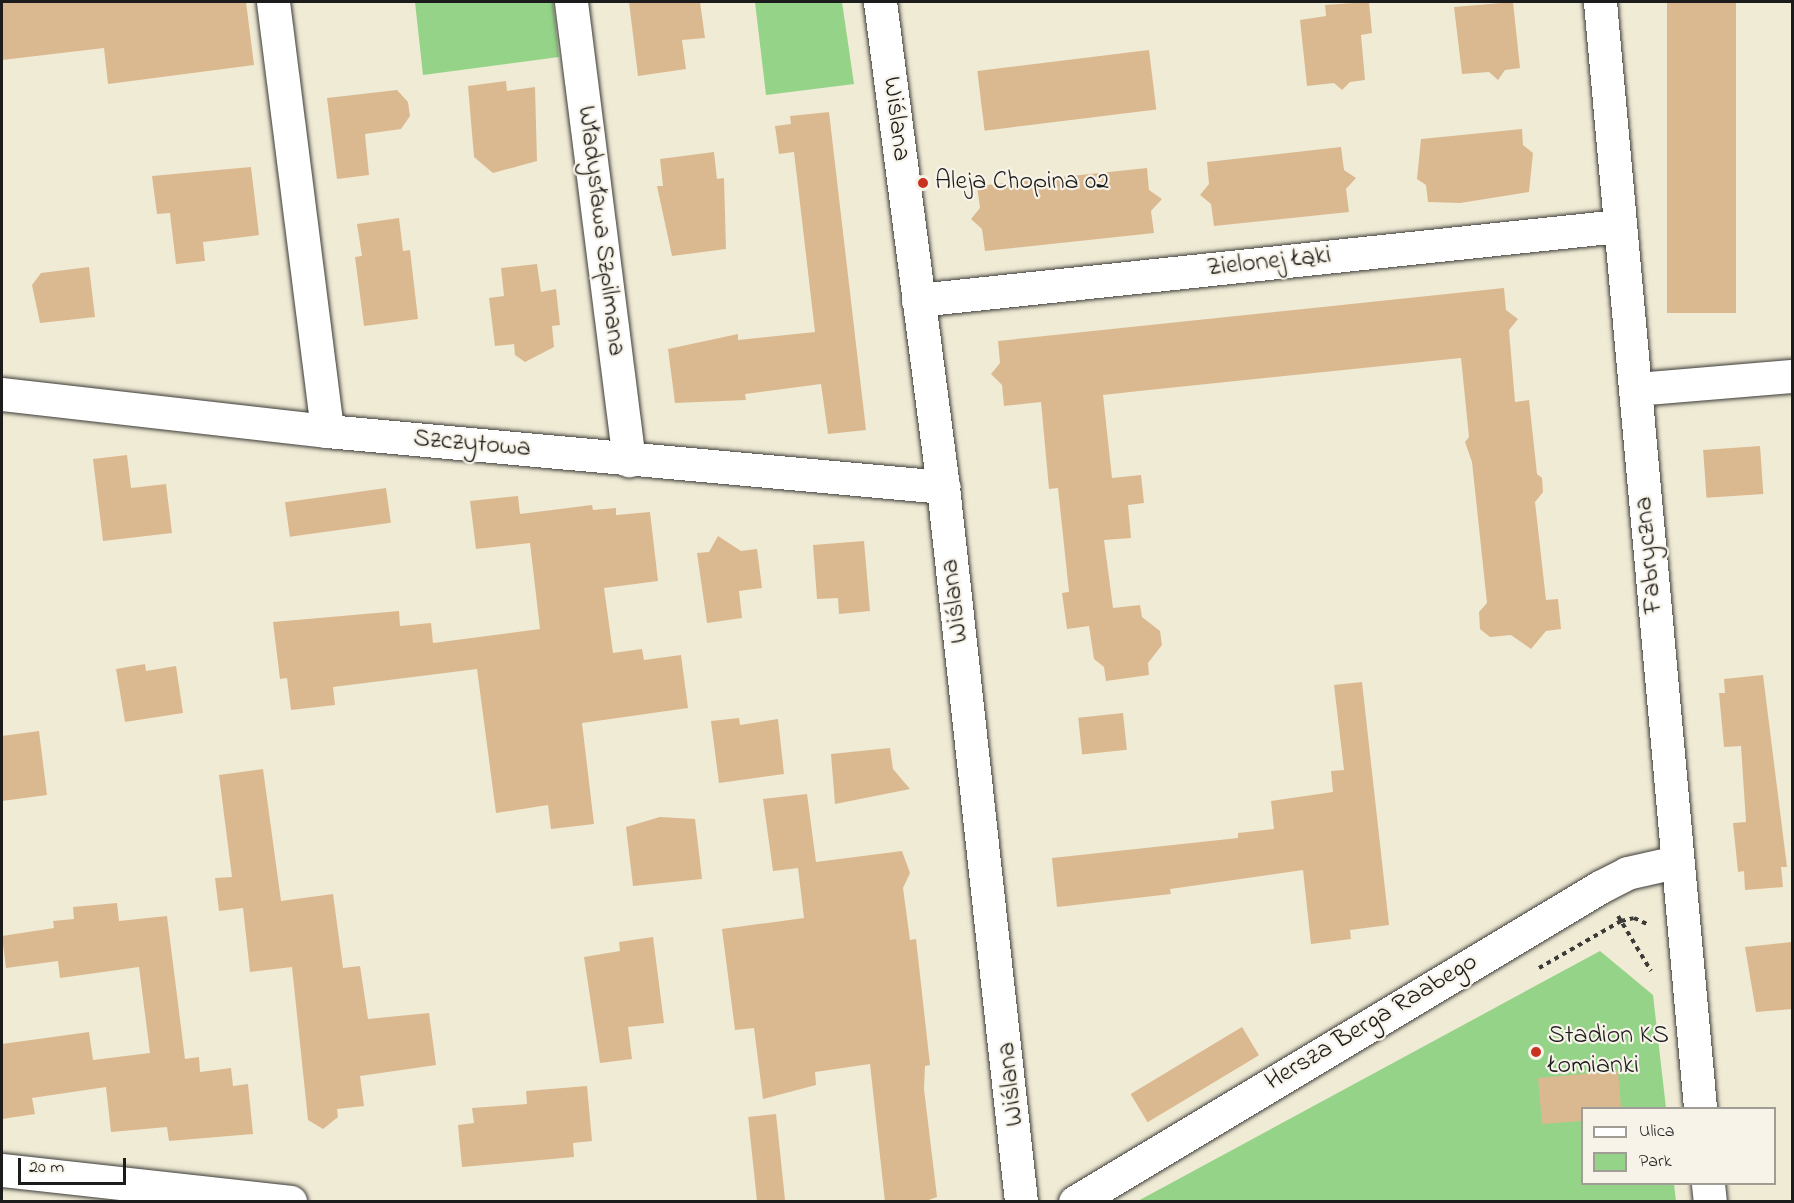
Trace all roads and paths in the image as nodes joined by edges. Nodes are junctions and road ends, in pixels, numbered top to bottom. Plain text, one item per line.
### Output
1 (273, 2) edge
2 (571, 2) edge
3 (880, 2) edge
4 (1600, 2) edge
5 (1619, 226) junction
6 (918, 300) junction
7 (1792, 376) edge
8 (1636, 389) junction
9 (2, 394) edge
10 (327, 431) junction
11 (629, 460) junction
12 (943, 487) junction
13 (1676, 862) junction
14 (1651, 929) dead end
15 (1532, 972) dead end
16 (1700, 1107) edge
17 (2, 1170) edge
18 (1708, 1185) edge
19 (290, 1202) edge
20 (1021, 1202) edge
21 (1075, 1202) edge
22 (1710, 1202) edge

1 - 10 street
2 - 11 street, Władysława Szpilmana
3 - 6 street, Wiślana
4 - 5 street, Fabryczna
5 - 6 street, Zielonej Łąki
5 - 8 street, Fabryczna
6 - 12 street, Wiślana
7 - 8 street
8 - 13 street, Fabryczna
9 - 10 street, Szczytowa
10 - 11 street, Szczytowa
11 - 12 street, Szczytowa
12 - 20 street, Wiślana
13 - 16 street, Fabryczna
13 - 21 street, Hersza Berga Raabego
14 - 15 path
17 - 19 street
18 - 22 street

